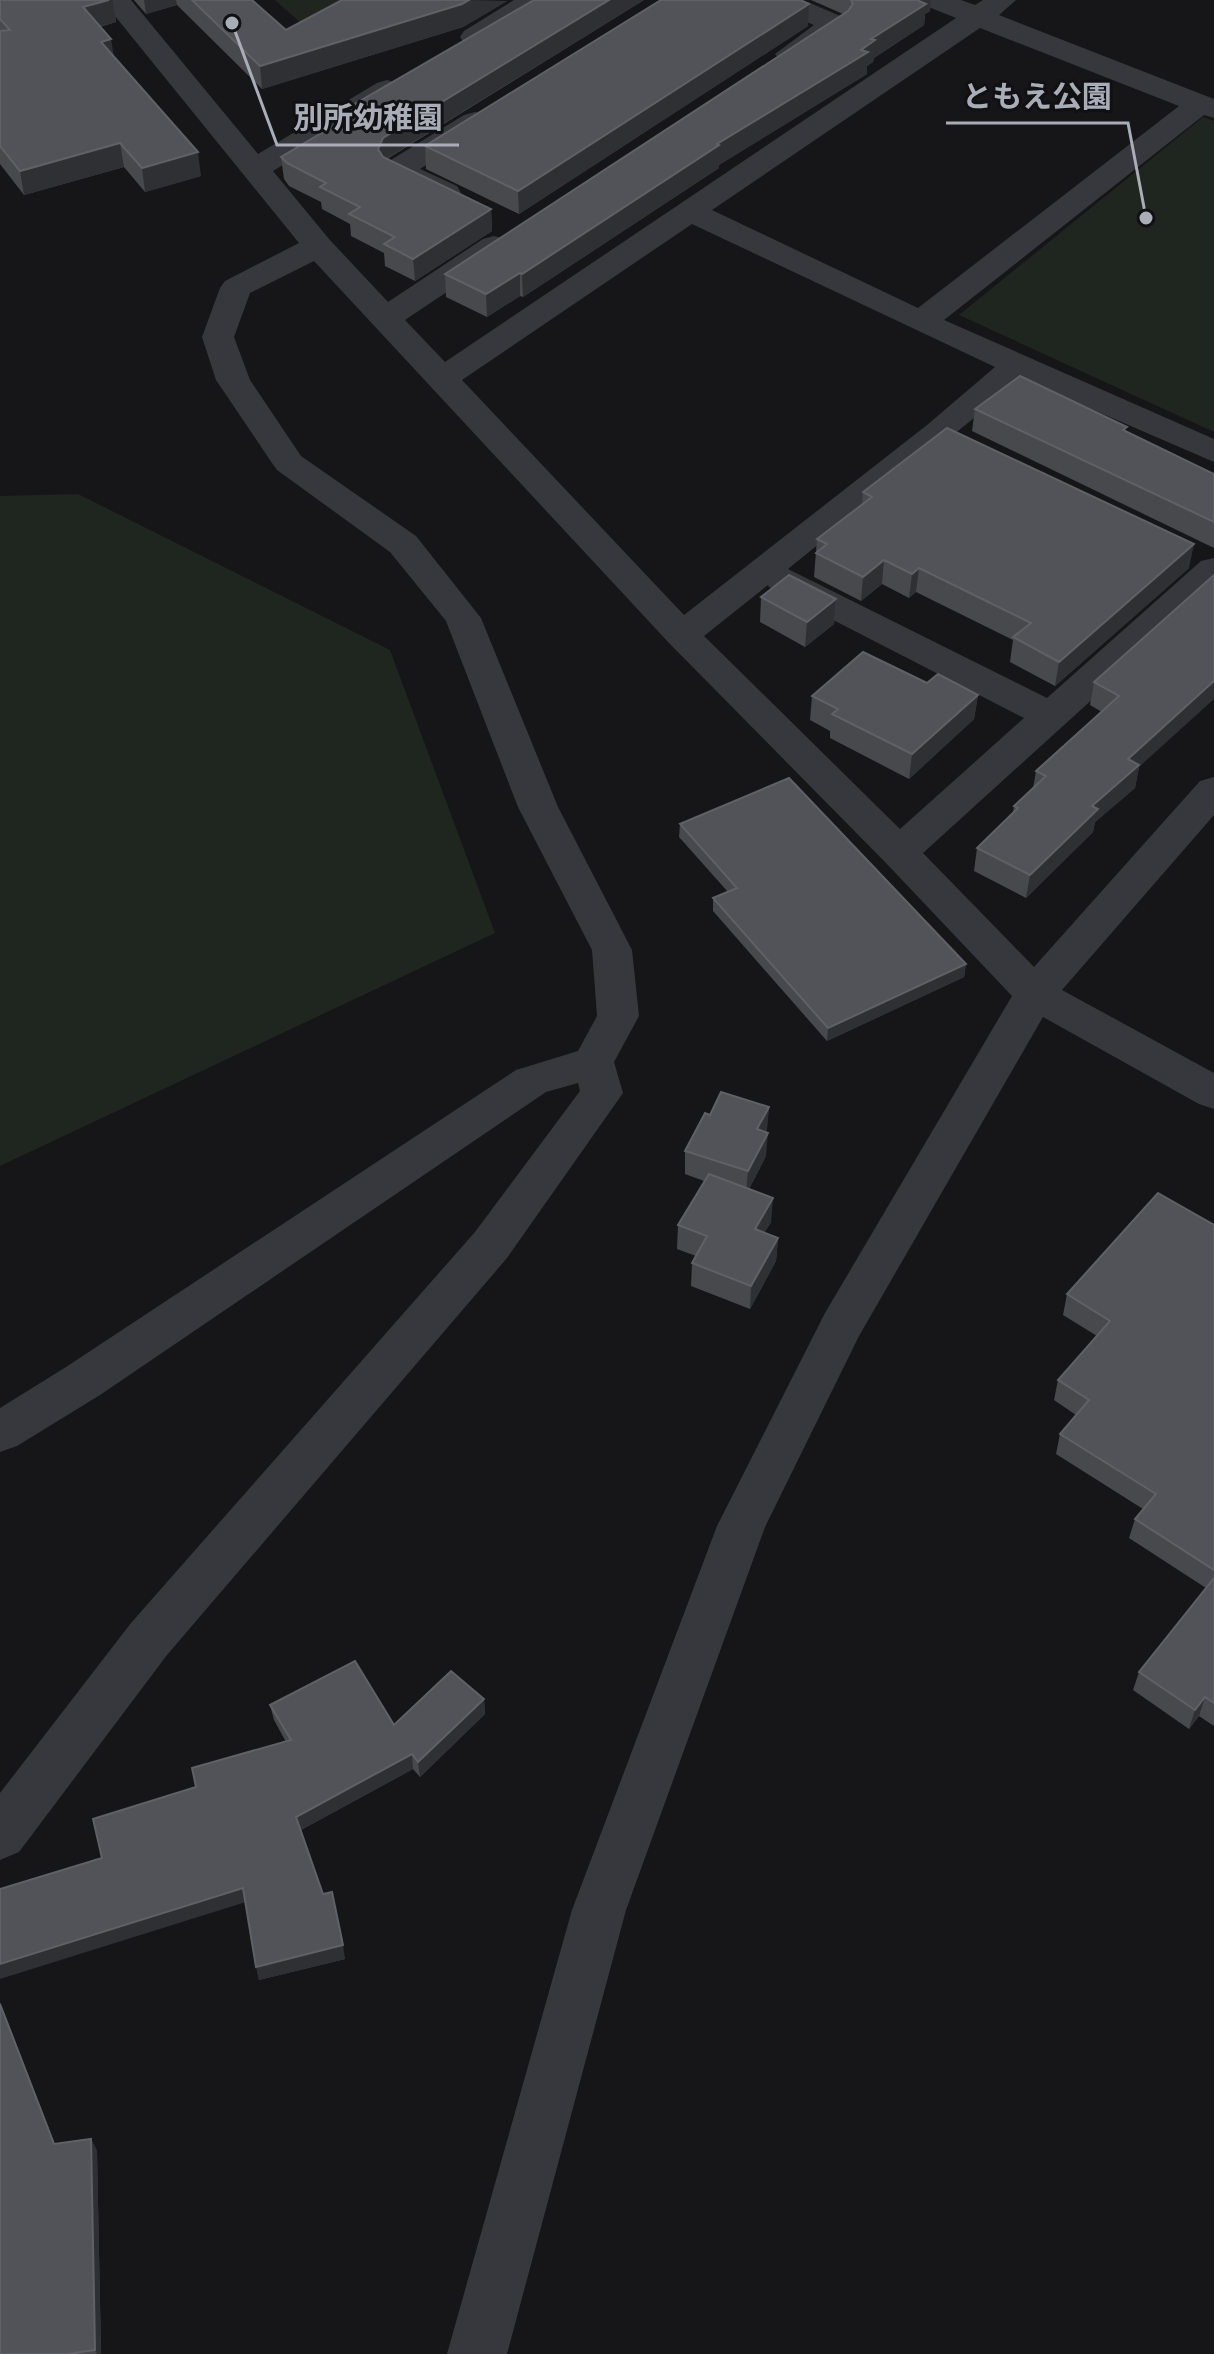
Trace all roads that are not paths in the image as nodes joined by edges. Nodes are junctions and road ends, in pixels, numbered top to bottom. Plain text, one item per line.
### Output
1 (116, 0) edge
2 (534, 0) edge
3 (779, 0) edge
4 (936, 0) edge
5 (990, 8) edge
6 (455, 48) edge
7 (769, 67) edge
8 (415, 72) edge
9 (501, 105) edge
10 (1207, 107) edge
11 (256, 168) junction
12 (692, 212) junction
13 (318, 246) junction
14 (386, 318) junction
15 (921, 322) junction
16 (1018, 365) junction
17 (443, 378) junction
18 (1214, 452) edge
19 (1205, 561) edge
20 (764, 570) junction
21 (682, 635) junction
22 (1051, 716) junction
23 (1214, 790) edge
24 (899, 852) junction
25 (1035, 994) junction
26 (593, 1062) junction
27 (1214, 1093) edge
28 (0, 1432) edge
29 (0, 1835) edge
30 (477, 2354) edge

1 - 11 street
2 - 6 street
3 - 7 street
4 - 5 street
5 - 10 street
5 - 12 street
8 - 11 street
9 - 14 street
10 - 15 street
11 - 13 street
12 - 15 street
12 - 17 street
13 - 14 street
13 - 26 street
14 - 17 street
15 - 16 street
16 - 18 street
16 - 20 street
17 - 21 street
19 - 22 street
20 - 21 street
20 - 22 street
21 - 24 street
22 - 24 street
23 - 25 street
24 - 25 street
25 - 27 street
25 - 30 street
26 - 28 street
26 - 29 street

